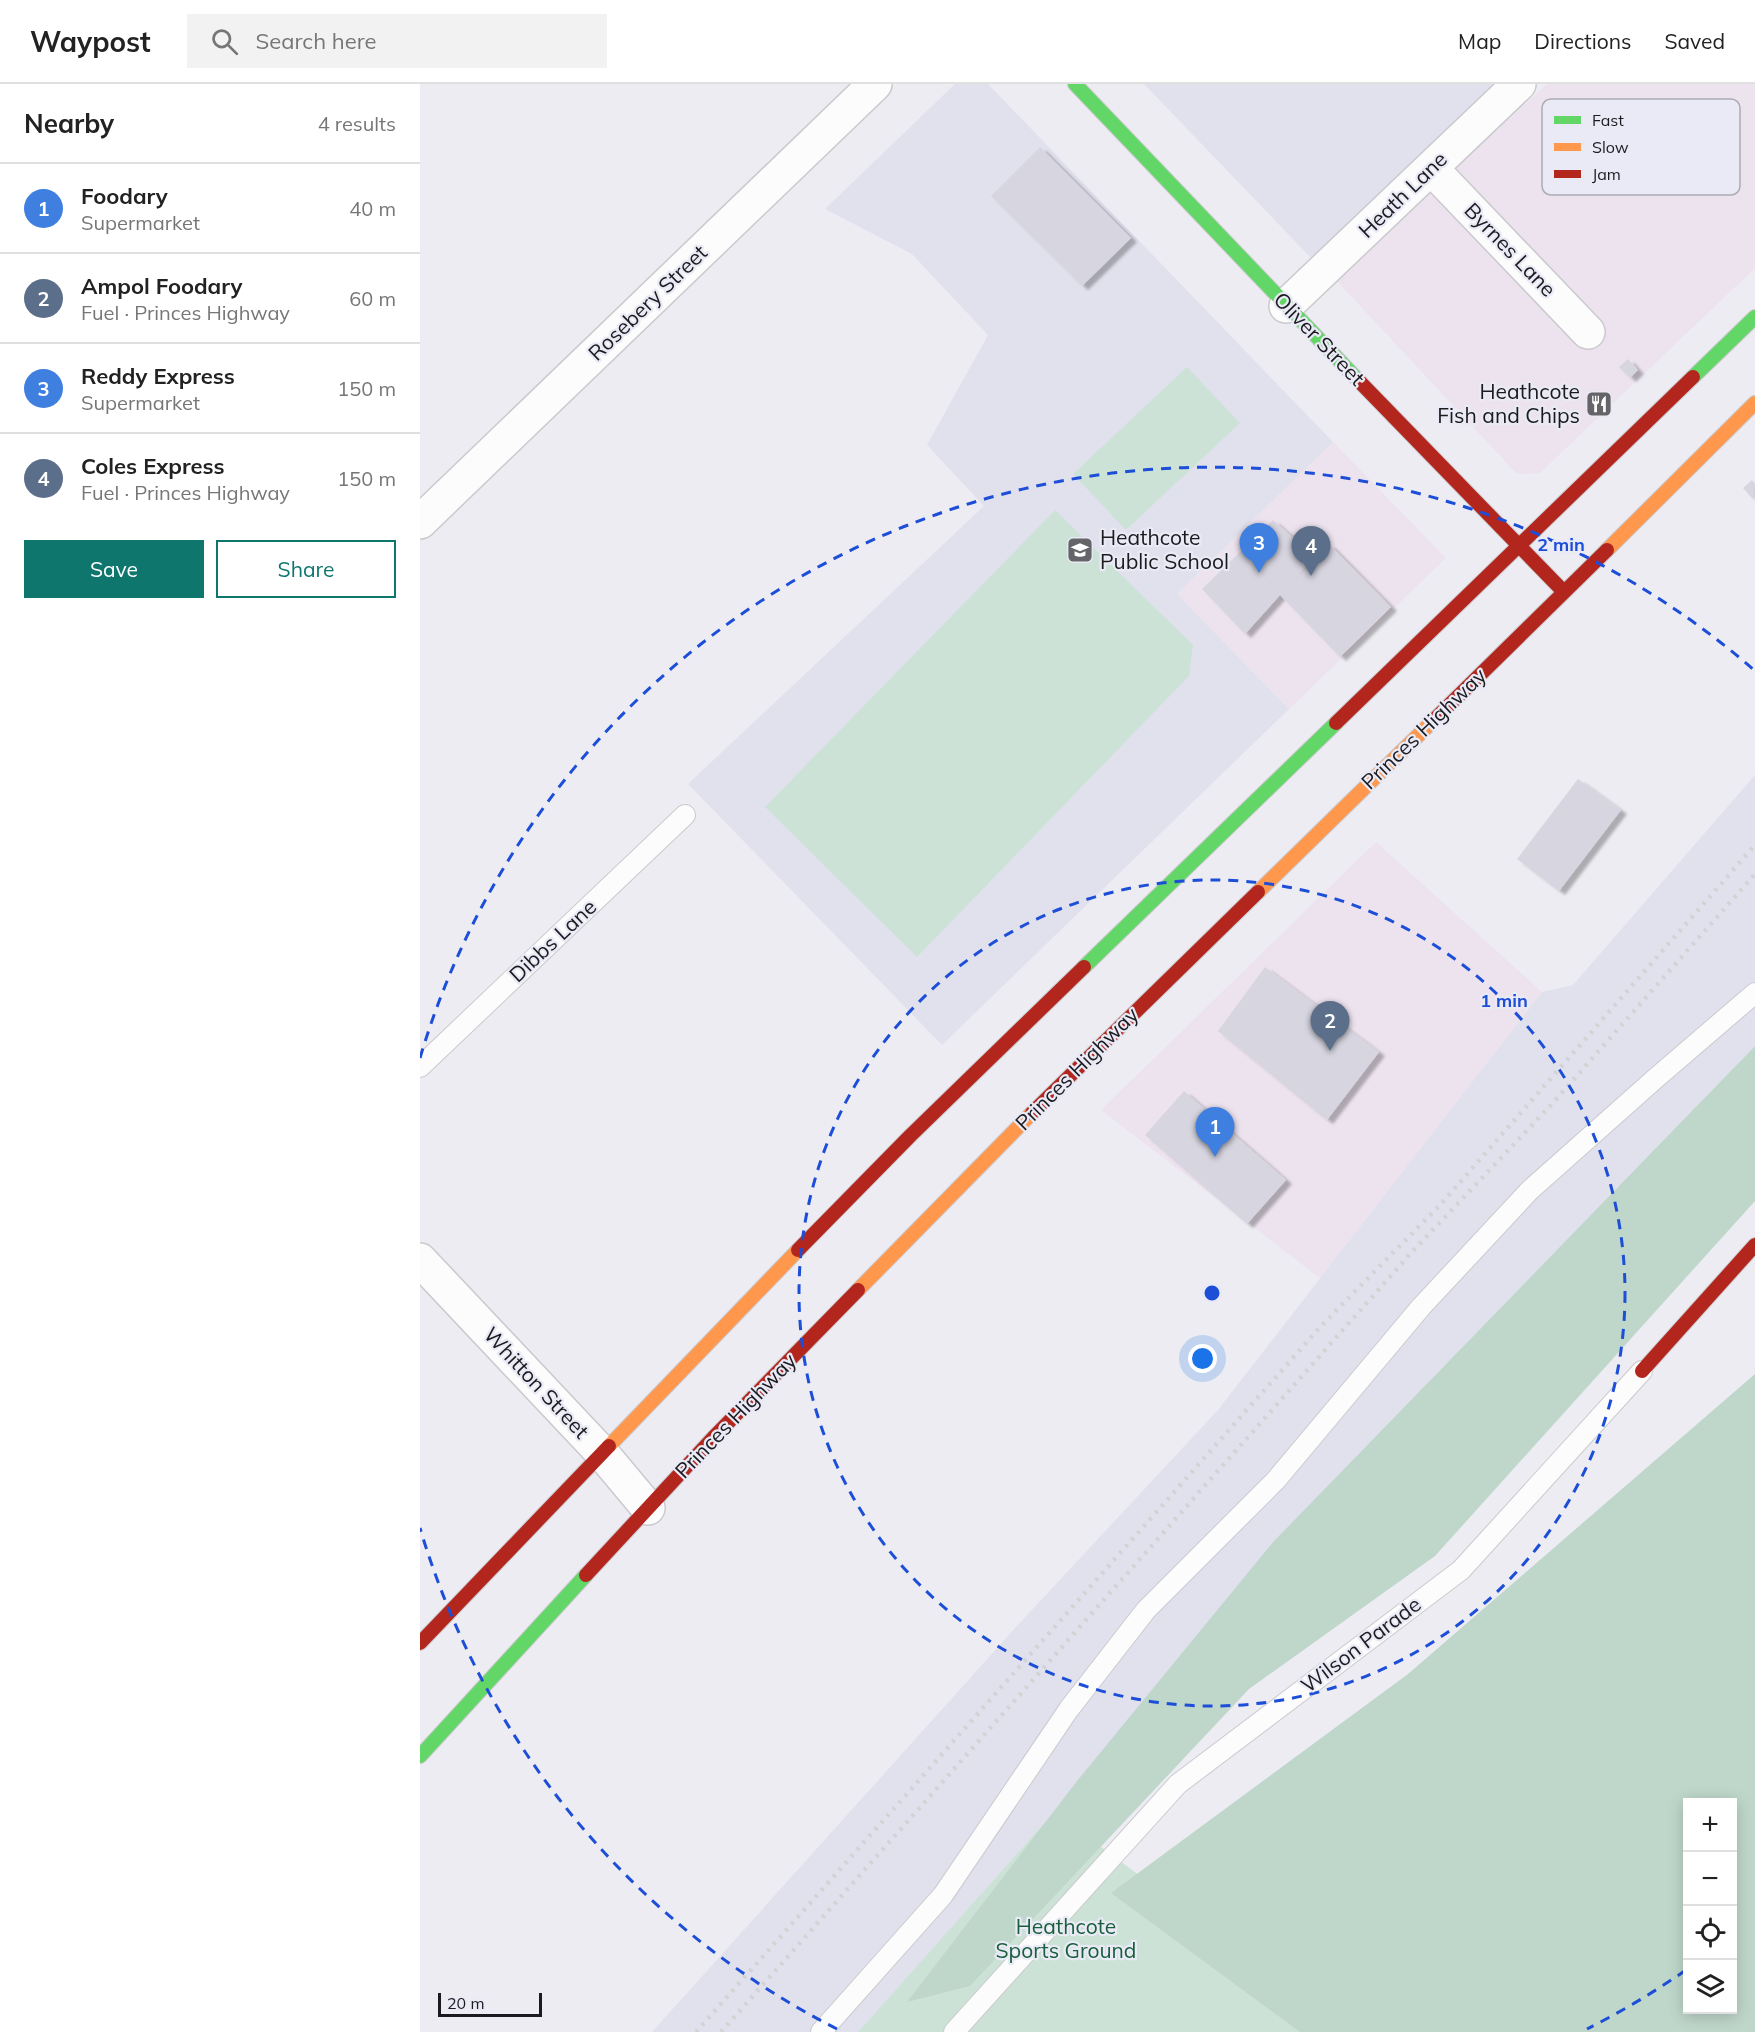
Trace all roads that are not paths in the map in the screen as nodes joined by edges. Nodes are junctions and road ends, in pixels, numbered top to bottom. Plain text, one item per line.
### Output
1 (875, 84) edge
2 (1075, 84) edge
3 (1519, 84) edge
4 (1431, 168) junction
5 (1287, 306) junction
6 (1755, 317) edge
7 (1588, 332) dead end
8 (1755, 403) edge
9 (420, 522) edge
10 (1521, 546) junction
11 (1564, 592) junction
12 (686, 815) dead end
13 (1755, 993) edge
14 (420, 1066) edge
15 (1755, 1245) edge
16 (420, 1260) edge
17 (1642, 1371) joint
18 (602, 1453) junction
19 (648, 1508) junction
20 (420, 1643) edge
21 (420, 1756) edge
22 (821, 2032) edge
23 (954, 2032) edge

1 - 9 street, Rosebery Street
2 - 5 main road, Oliver Street
3 - 4 street, Heath Lane
4 - 5 street, Heath Lane
4 - 7 street, Byrnes Lane
5 - 10 main road, Oliver Street
6 - 10 main road
8 - 11 main road, Princes Highway
10 - 11 main road, Oliver Street
10 - 18 main road
11 - 19 main road, Princes Highway
12 - 14 lane, Dibbs Lane
13 - 22 lane
15 - 17 main road, Wilson Parade
16 - 18 street, Whitton Street
17 - 23 lane, Wilson Parade
18 - 19 street, Whitton Street
18 - 20 main road
19 - 21 main road, Princes Highway

